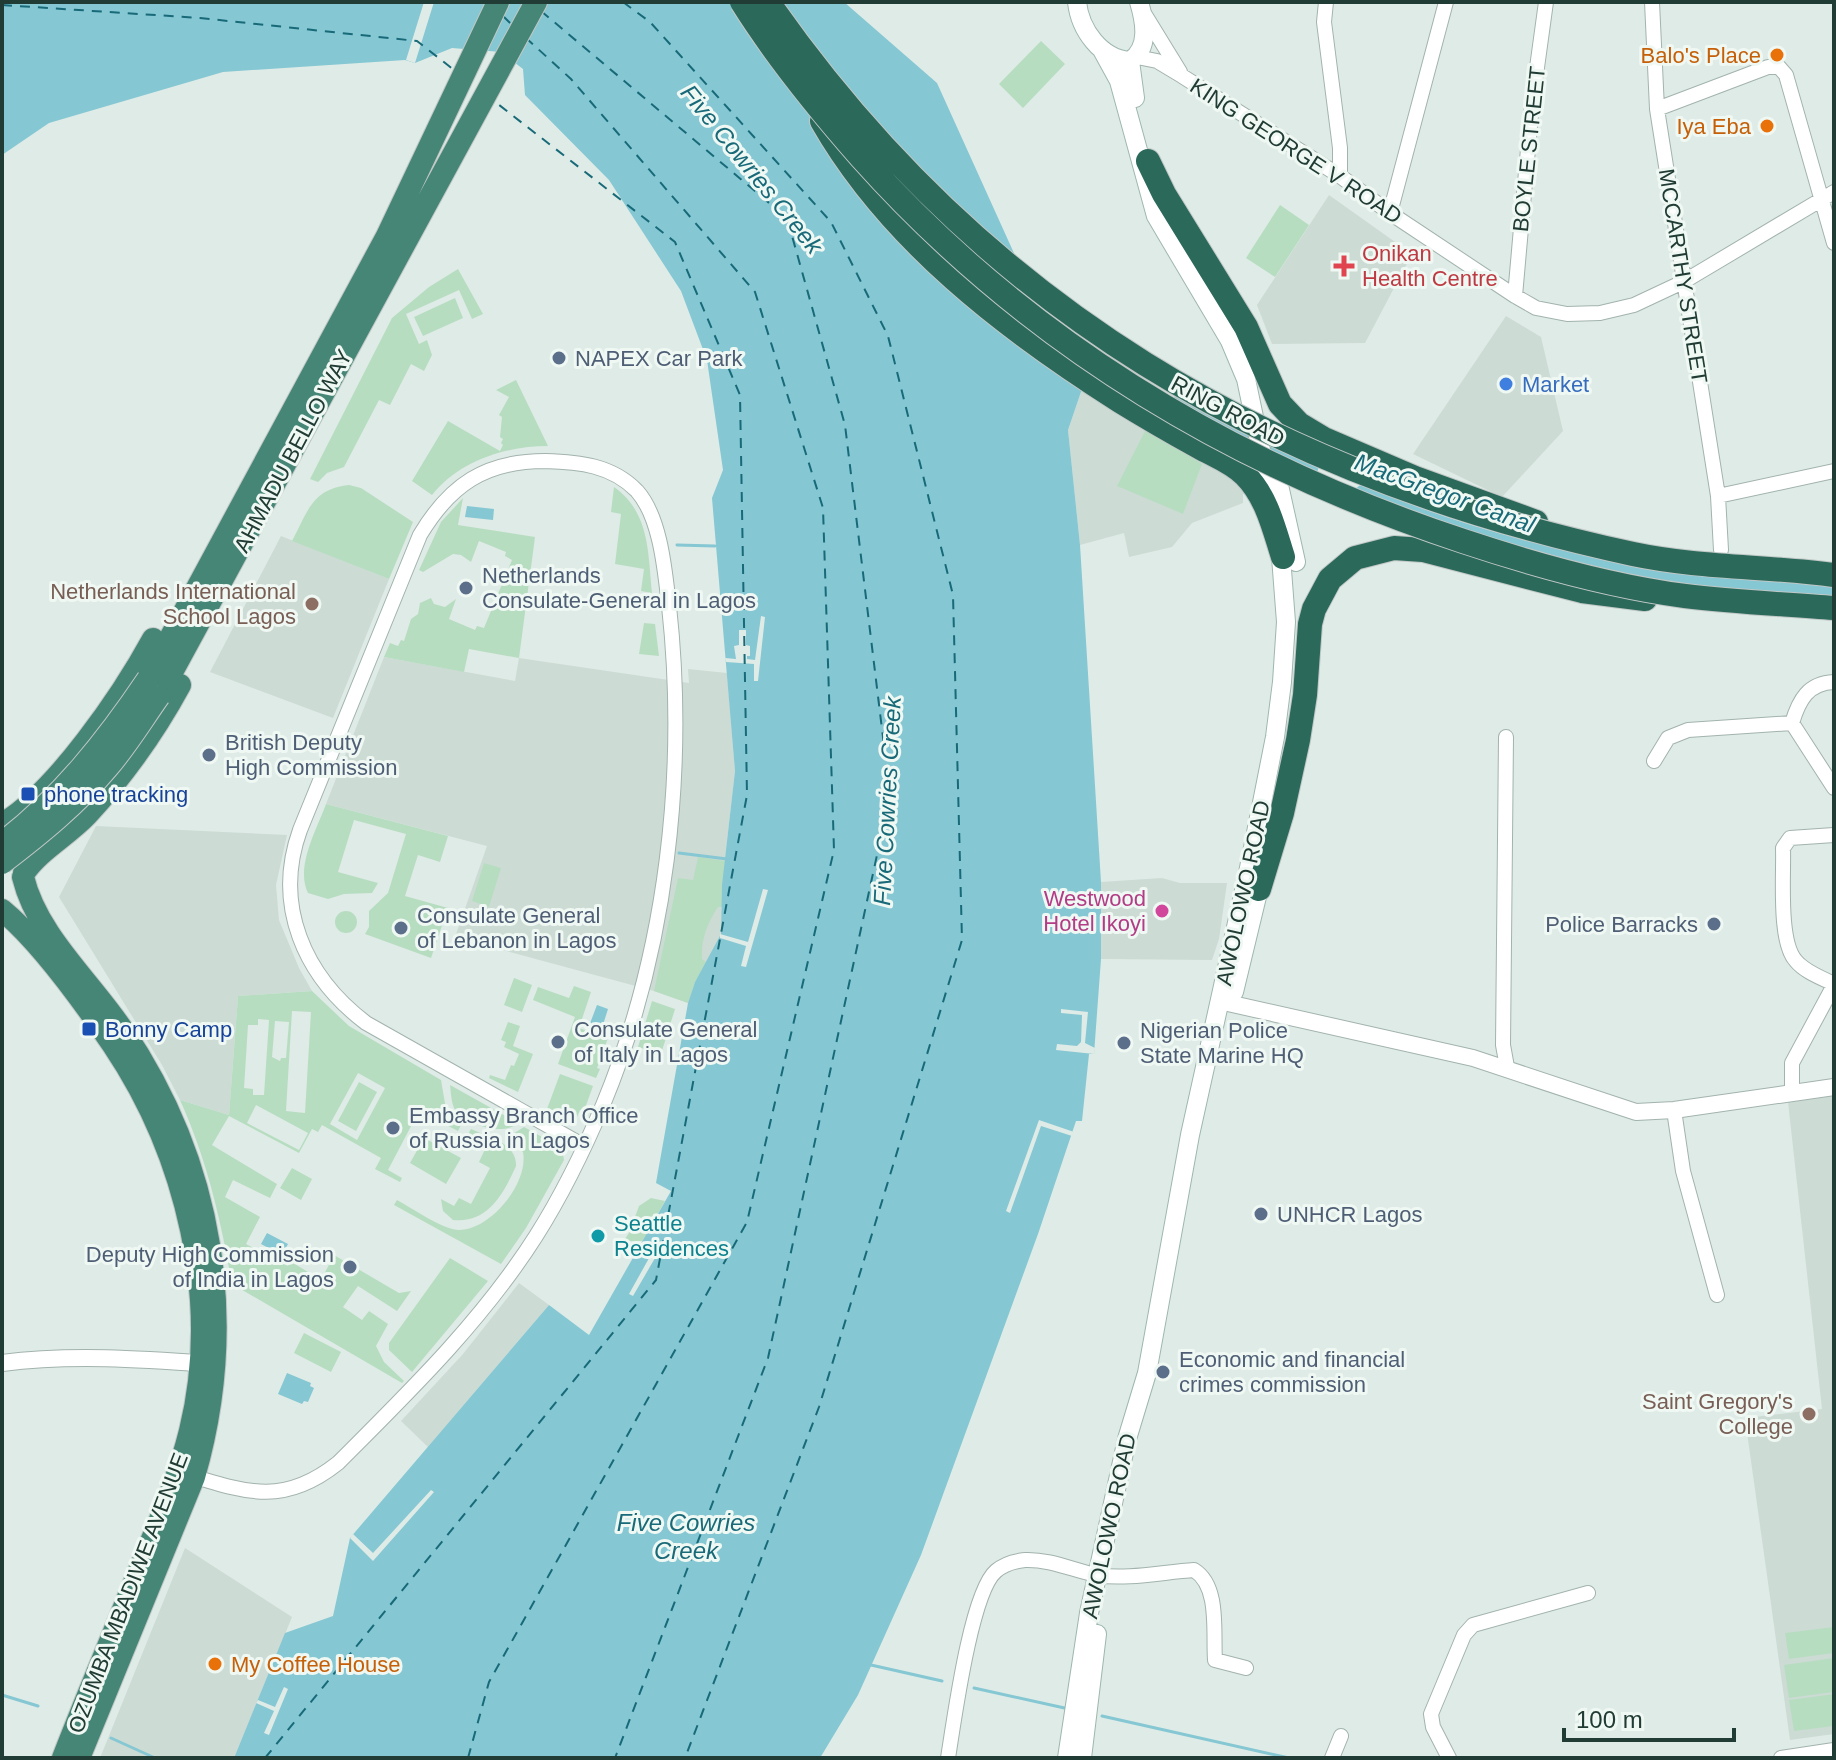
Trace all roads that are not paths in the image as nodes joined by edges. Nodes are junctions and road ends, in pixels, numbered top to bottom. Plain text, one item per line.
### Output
1 (498, 2) edge
2 (536, 2) edge
3 (742, 2) edge
4 (768, 2) edge
5 (1063, 2) edge
6 (1326, 2) edge
7 (1446, 2) edge
8 (1546, 2) edge
9 (1652, 2) edge
10 (1140, 4) edge
11 (1078, 9) edge
12 (1102, 50) junction
13 (1133, 59) junction
14 (1182, 76) junction
15 (810, 100) junction
16 (1657, 109) junction
17 (1148, 161) junction
18 (1340, 176) junction
19 (1828, 196) edge
20 (1390, 213) junction
21 (1834, 243) edge
22 (1683, 282) junction
23 (1515, 296) junction
24 (1260, 414) junction
25 (259, 469) junction
26 (1834, 471) edge
27 (282, 473) junction
28 (1271, 478) junction
29 (1718, 496) junction
30 (1578, 540) junction
31 (1721, 550) dead end
32 (1283, 557) junction
33 (1834, 566) edge
34 (1800, 571) junction
35 (1834, 575) edge
36 (1684, 596) junction
37 (1834, 608) edge
38 (1834, 682) edge
39 (154, 687) junction
40 (1792, 723) junction
41 (1506, 737) dead end
42 (1654, 761) dead end
43 (1834, 788) edge
44 (2, 824) edge
45 (2, 831) edge
46 (1834, 835) edge
47 (2, 843) edge
48 (2, 863) edge
49 (23, 875) junction
50 (1259, 889) junction
51 (2, 899) edge
52 (2, 910) edge
53 (1834, 985) edge
54 (1225, 1003) junction
55 (1507, 1067) junction
56 (1834, 1087) edge
57 (1792, 1093) junction
58 (1674, 1110) junction
59 (584, 1146) junction
60 (1717, 1295) dead end
61 (2, 1363) edge
62 (208, 1364) junction
63 (186, 1474) junction
64 (1104, 1576) junction
65 (1588, 1593) dead end
66 (1246, 1668) dead end
67 (1341, 1736) dead end
68 (1834, 1750) edge
69 (63, 1758) edge
70 (79, 1758) edge
71 (948, 1758) edge
72 (1067, 1758) edge
73 (1082, 1758) edge
74 (1332, 1758) edge
75 (1449, 1758) edge
76 (1781, 1758) edge

1 - 25 highway, AHMADU BELLO WAY
2 - 27 highway, AHMADU BELLO WAY
3 - 15 highway, RING ROAD, bridge
4 - 30 highway, RING ROAD, bridge
5 - 11 main road, AWOLOWO ROAD
6 - 18 street
7 - 20 street
8 - 23 street, BOYLE STREET
9 - 16 street, MCCARTHY STREET
10 - 13 main road, AWOLOWO ROAD
10 - 14 street
11 - 12 main road, AWOLOWO ROAD
12 - 13 main road
12 - 24 main road, AWOLOWO ROAD
13 - 14 street, KING GEORGE V ROAD
13 - 17 main road, AWOLOWO ROAD
14 - 18 street, KING GEORGE V ROAD
15 - 32 highway, bridge
15 - 36 highway, RING ROAD, bridge
16 - 19 street
16 - 22 street, MCCARTHY STREET
17 - 24 main road, AWOLOWO ROAD
17 - 30 highway, bridge
18 - 20 street, KING GEORGE V ROAD
19 - 21 street
19 - 22 street, KING GEORGE V ROAD
20 - 23 street, KING GEORGE V ROAD
22 - 23 street, KING GEORGE V ROAD
22 - 29 street, MCCARTHY STREET
24 - 28 main road, AWOLOWO ROAD, bridge
25 - 39 highway, AHMADU BELLO WAY
25 - 44 highway
26 - 29 street
27 - 39 highway, AHMADU BELLO WAY
27 - 49 highway
28 - 32 main road, AWOLOWO ROAD
28 - 50 main road, AWOLOWO ROAD
29 - 31 street, MCCARTHY STREET
30 - 34 highway, RING ROAD, bridge
32 - 54 main road, AWOLOWO ROAD
33 - 34 highway, bridge
34 - 35 highway, RING ROAD, bridge
36 - 37 highway, RING ROAD, bridge
36 - 50 highway
38 - 40 street
39 - 47 highway, AHMADU BELLO WAY, bridge
39 - 48 highway, AHMADU BELLO WAY, bridge
40 - 42 street
40 - 43 street
41 - 55 street
45 - 49 highway, OZUMBA MBADIWE AVENUE
46 - 53 street
49 - 51 highway
49 - 62 highway, OZUMBA MBADIWE AVENUE
50 - 54 main road, AWOLOWO ROAD
52 - 62 highway, OZUMBA MBADIWE AVENUE
53 - 57 street
54 - 55 street
54 - 64 main road, AWOLOWO ROAD
55 - 58 street
56 - 57 street
57 - 58 street
58 - 60 street
59 - 59 street
59 - 63 street
61 - 62 street
62 - 63 highway, OZUMBA MBADIWE AVENUE
63 - 69 highway, OZUMBA MBADIWE AVENUE
63 - 70 highway, OZUMBA MBADIWE AVENUE
64 - 66 street
64 - 71 street
64 - 72 main road, AWOLOWO ROAD
64 - 73 main road, AWOLOWO ROAD
65 - 75 street
67 - 74 street
68 - 76 street

